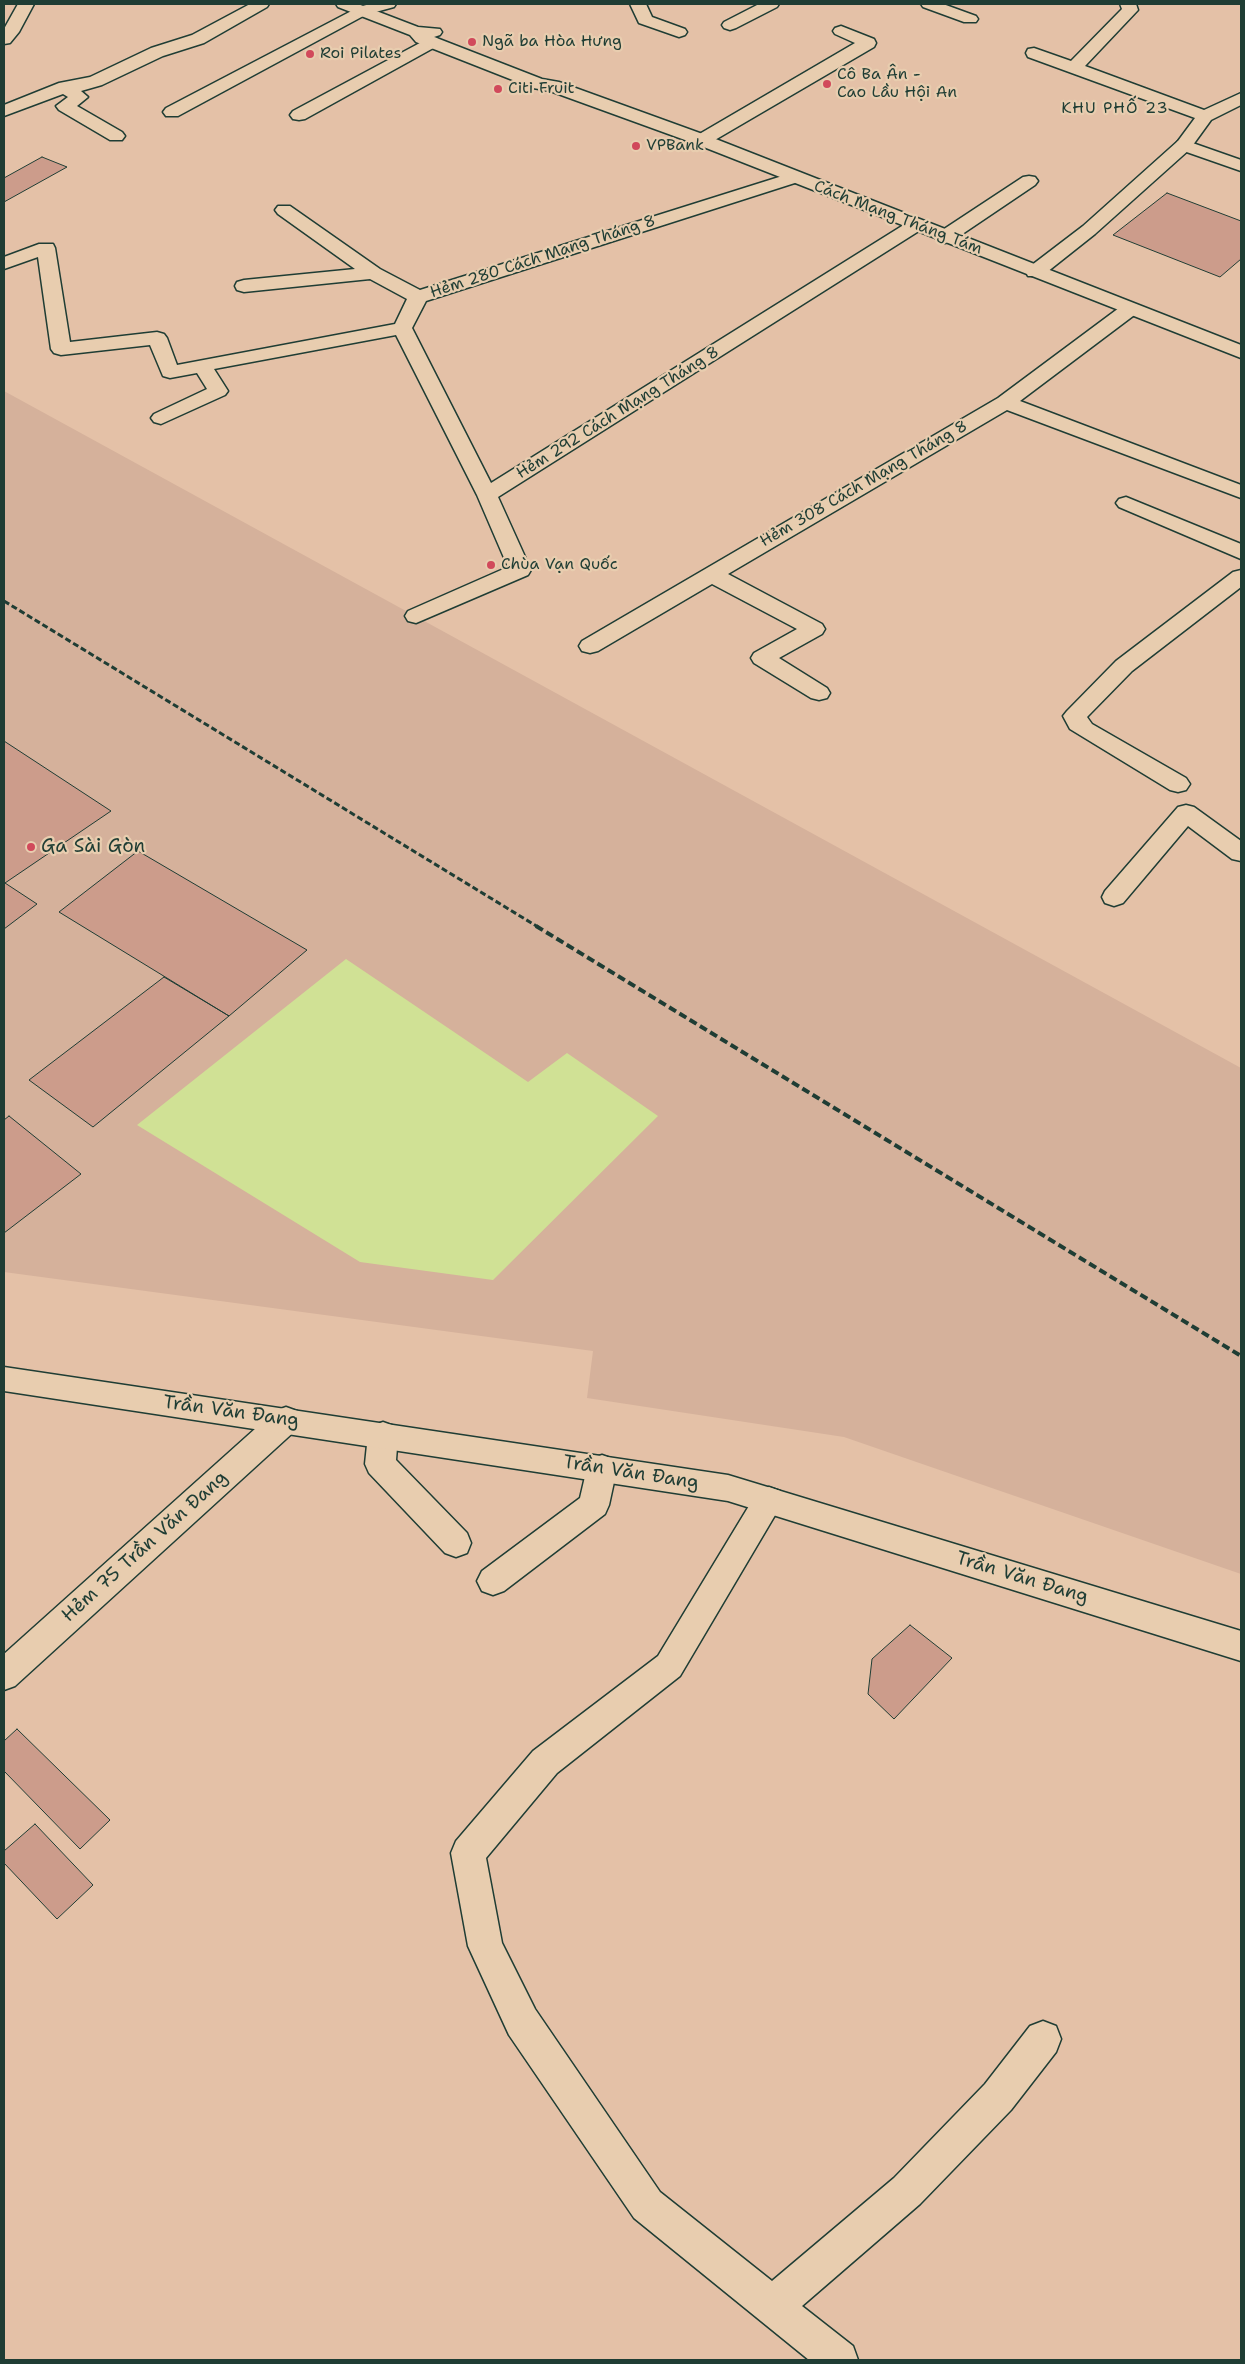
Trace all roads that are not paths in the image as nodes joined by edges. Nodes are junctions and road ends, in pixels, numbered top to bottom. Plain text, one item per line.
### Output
1 (26, 4) edge
2 (261, 4) edge
3 (344, 4) edge
4 (388, 4) edge
5 (638, 4) edge
6 (771, 4) edge
7 (929, 4) edge
8 (1128, 4) edge
9 (361, 11) junction
10 (970, 19) dead end
11 (730, 25) dead end
12 (841, 31) dead end
13 (416, 32) junction
14 (679, 32) dead end
15 (4, 39) edge
16 (431, 42) junction
17 (1034, 53) dead end
18 (1074, 68) junction
19 (553, 86) junction
20 (64, 87) junction
21 (1241, 98) edge
22 (4, 111) edge
23 (172, 112) dead end
24 (299, 115) dead end
25 (1205, 116) junction
26 (116, 136) dead end
27 (702, 140) junction
28 (1184, 145) junction
29 (1241, 166) edge
30 (795, 177) junction
31 (1029, 181) dead end
32 (284, 210) dead end
33 (916, 225) junction
34 (945, 236) junction
35 (4, 263) edge
36 (1035, 272) junction
37 (373, 273) junction
38 (244, 286) dead end
39 (418, 297) junction
40 (1130, 309) junction
41 (402, 328) junction
42 (1241, 352) edge
43 (203, 367) junction
44 (1005, 402) junction
45 (161, 418) dead end
46 (1241, 492) edge
47 (487, 495) junction
48 (1126, 503) dead end
49 (1241, 552) edge
50 (711, 574) junction
51 (1241, 577) edge
52 (416, 616) dead end
53 (590, 646) dead end
54 (819, 693) dead end
55 (1178, 784) dead end
56 (1241, 853) edge
57 (1114, 898) dead end
58 (4, 1379) edge
59 (286, 1420) junction
60 (383, 1435) junction
61 (602, 1468) junction
62 (769, 1500) junction
63 (456, 1543) dead end
64 (493, 1582) dead end
65 (1241, 1646) edge
66 (4, 1675) edge
67 (1043, 2039) dead end
68 (771, 2307) junction
69 (839, 2360) edge

1 - 15 main road
2 - 20 main road
3 - 9 main road, Cách Mạng Tháng Tám
4 - 9 main road
5 - 14 main road
6 - 11 main road
7 - 10 main road
8 - 18 main road
9 - 13 main road, Cách Mạng Tháng Tám
9 - 23 main road
12 - 27 main road
13 - 16 main road, Cách Mạng Tháng Tám
13 - 19 main road, Cách Mạng Tháng Tám
16 - 19 main road, Cách Mạng Tháng Tám
16 - 24 main road
17 - 18 main road
18 - 25 main road
19 - 27 main road, Cách Mạng Tháng Tám
20 - 22 main road
20 - 26 main road
21 - 25 main road
25 - 28 main road
27 - 30 main road, Cách Mạng Tháng Tám
28 - 29 main road
28 - 36 main road
30 - 33 main road, Cách Mạng Tháng Tám
30 - 39 main road, Hẻm 280 Cách Mạng Tháng 8
31 - 34 main road
32 - 37 main road
33 - 34 main road, Cách Mạng Tháng Tám
33 - 47 main road, Hẻm 292 Cách Mạng Tháng 8
34 - 36 main road, Cách Mạng Tháng Tám
35 - 43 main road
36 - 40 main road, Cách Mạng Tháng Tám
37 - 38 main road
37 - 39 main road
39 - 41 main road, Hẻm 280 Cách Mạng Tháng 8
40 - 42 main road, Cách Mạng Tháng Tám
40 - 44 main road, Hẻm 308 Cách Mạng Tháng 8
41 - 43 main road
41 - 47 main road
43 - 45 main road
44 - 46 main road
44 - 50 main road, Hẻm 308 Cách Mạng Tháng 8
47 - 52 main road
48 - 49 main road
50 - 53 main road, Hẻm 308 Cách Mạng Tháng 8
50 - 54 main road
51 - 55 main road
56 - 57 main road
58 - 59 main road, Trần Văn Ðang
59 - 60 main road, Trần Văn Ðang
59 - 66 main road, Hẻm 75 Trần Văn Ðang
60 - 61 main road, Trần Văn Ðang
60 - 63 main road
61 - 62 main road, Trần Văn Ðang
61 - 64 main road
62 - 65 main road, Trần Văn Ðang
62 - 68 main road
67 - 68 main road
68 - 69 main road

